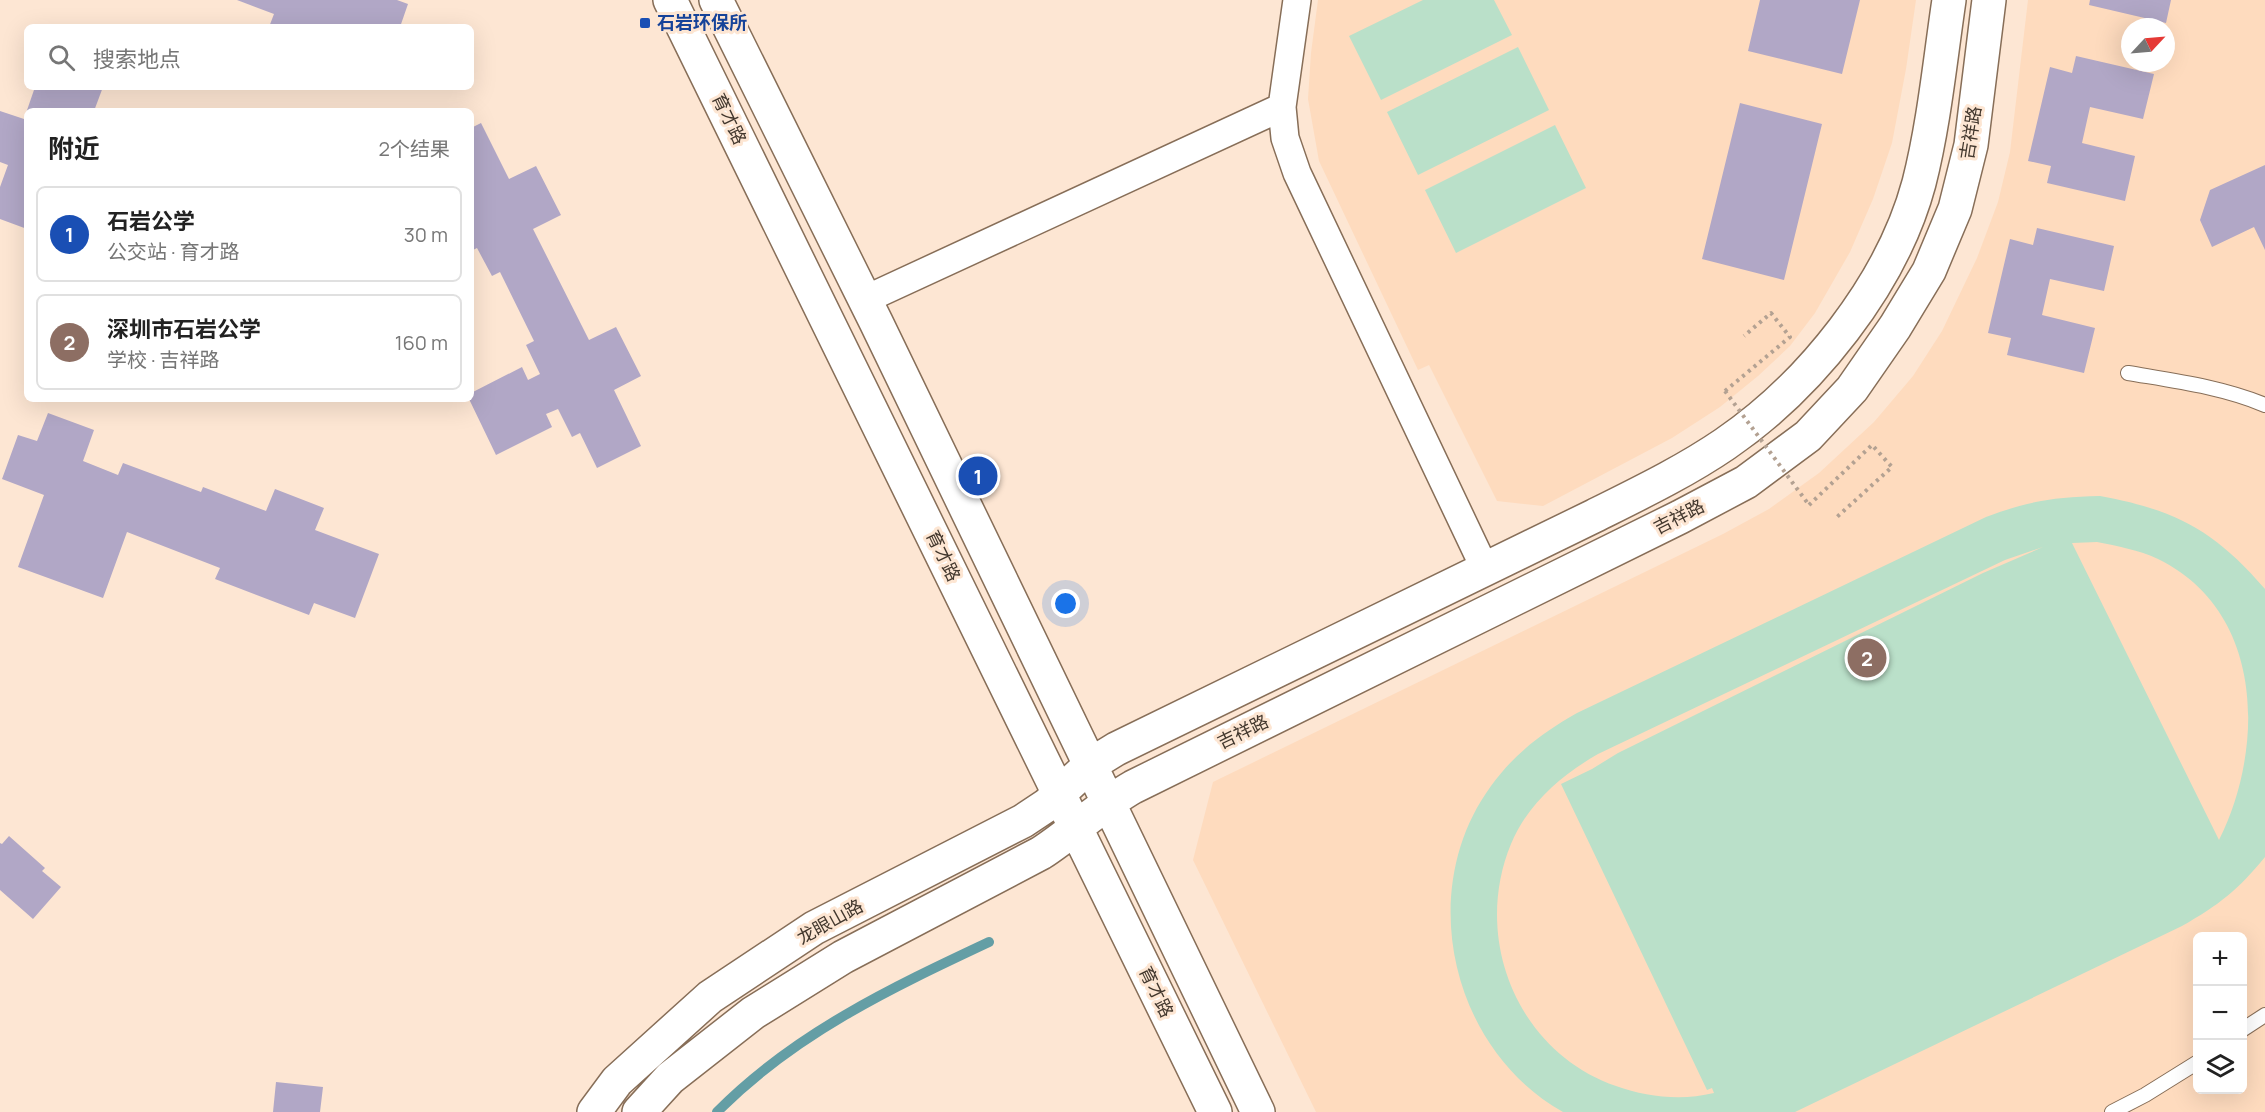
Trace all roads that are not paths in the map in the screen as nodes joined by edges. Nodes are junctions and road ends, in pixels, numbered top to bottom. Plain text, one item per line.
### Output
1 (670, 0) edge
2 (716, 0) edge
3 (1298, 0) edge
4 (1949, 0) edge
5 (1989, 0) edge
6 (1282, 107) junction
7 (864, 300) junction
8 (2128, 373) dead end
9 (2265, 405) edge
10 (1485, 569) junction
11 (1090, 765) junction
12 (1060, 793) junction
13 (1108, 802) junction
14 (1076, 827) junction
15 (2265, 1015) edge
16 (2247, 1027) edge
17 (2193, 1065) edge
18 (594, 1112) edge
19 (639, 1112) edge
20 (1215, 1112) edge
21 (1258, 1112) edge
22 (2112, 1112) edge

1 - 12 street, 育才路
2 - 7 street
3 - 6 street
4 - 10 street
5 - 13 street, 吉祥路
6 - 7 street
6 - 10 street
7 - 11 street
8 - 9 lane
10 - 11 street
11 - 12 street, 龙眼山路
11 - 13 street
12 - 14 street, 育才路
12 - 18 street, 龙眼山路
13 - 14 street, 龙眼山路
13 - 21 street
14 - 19 street, 龙眼山路
14 - 20 street, 育才路
15 - 16 lane
17 - 22 lane

